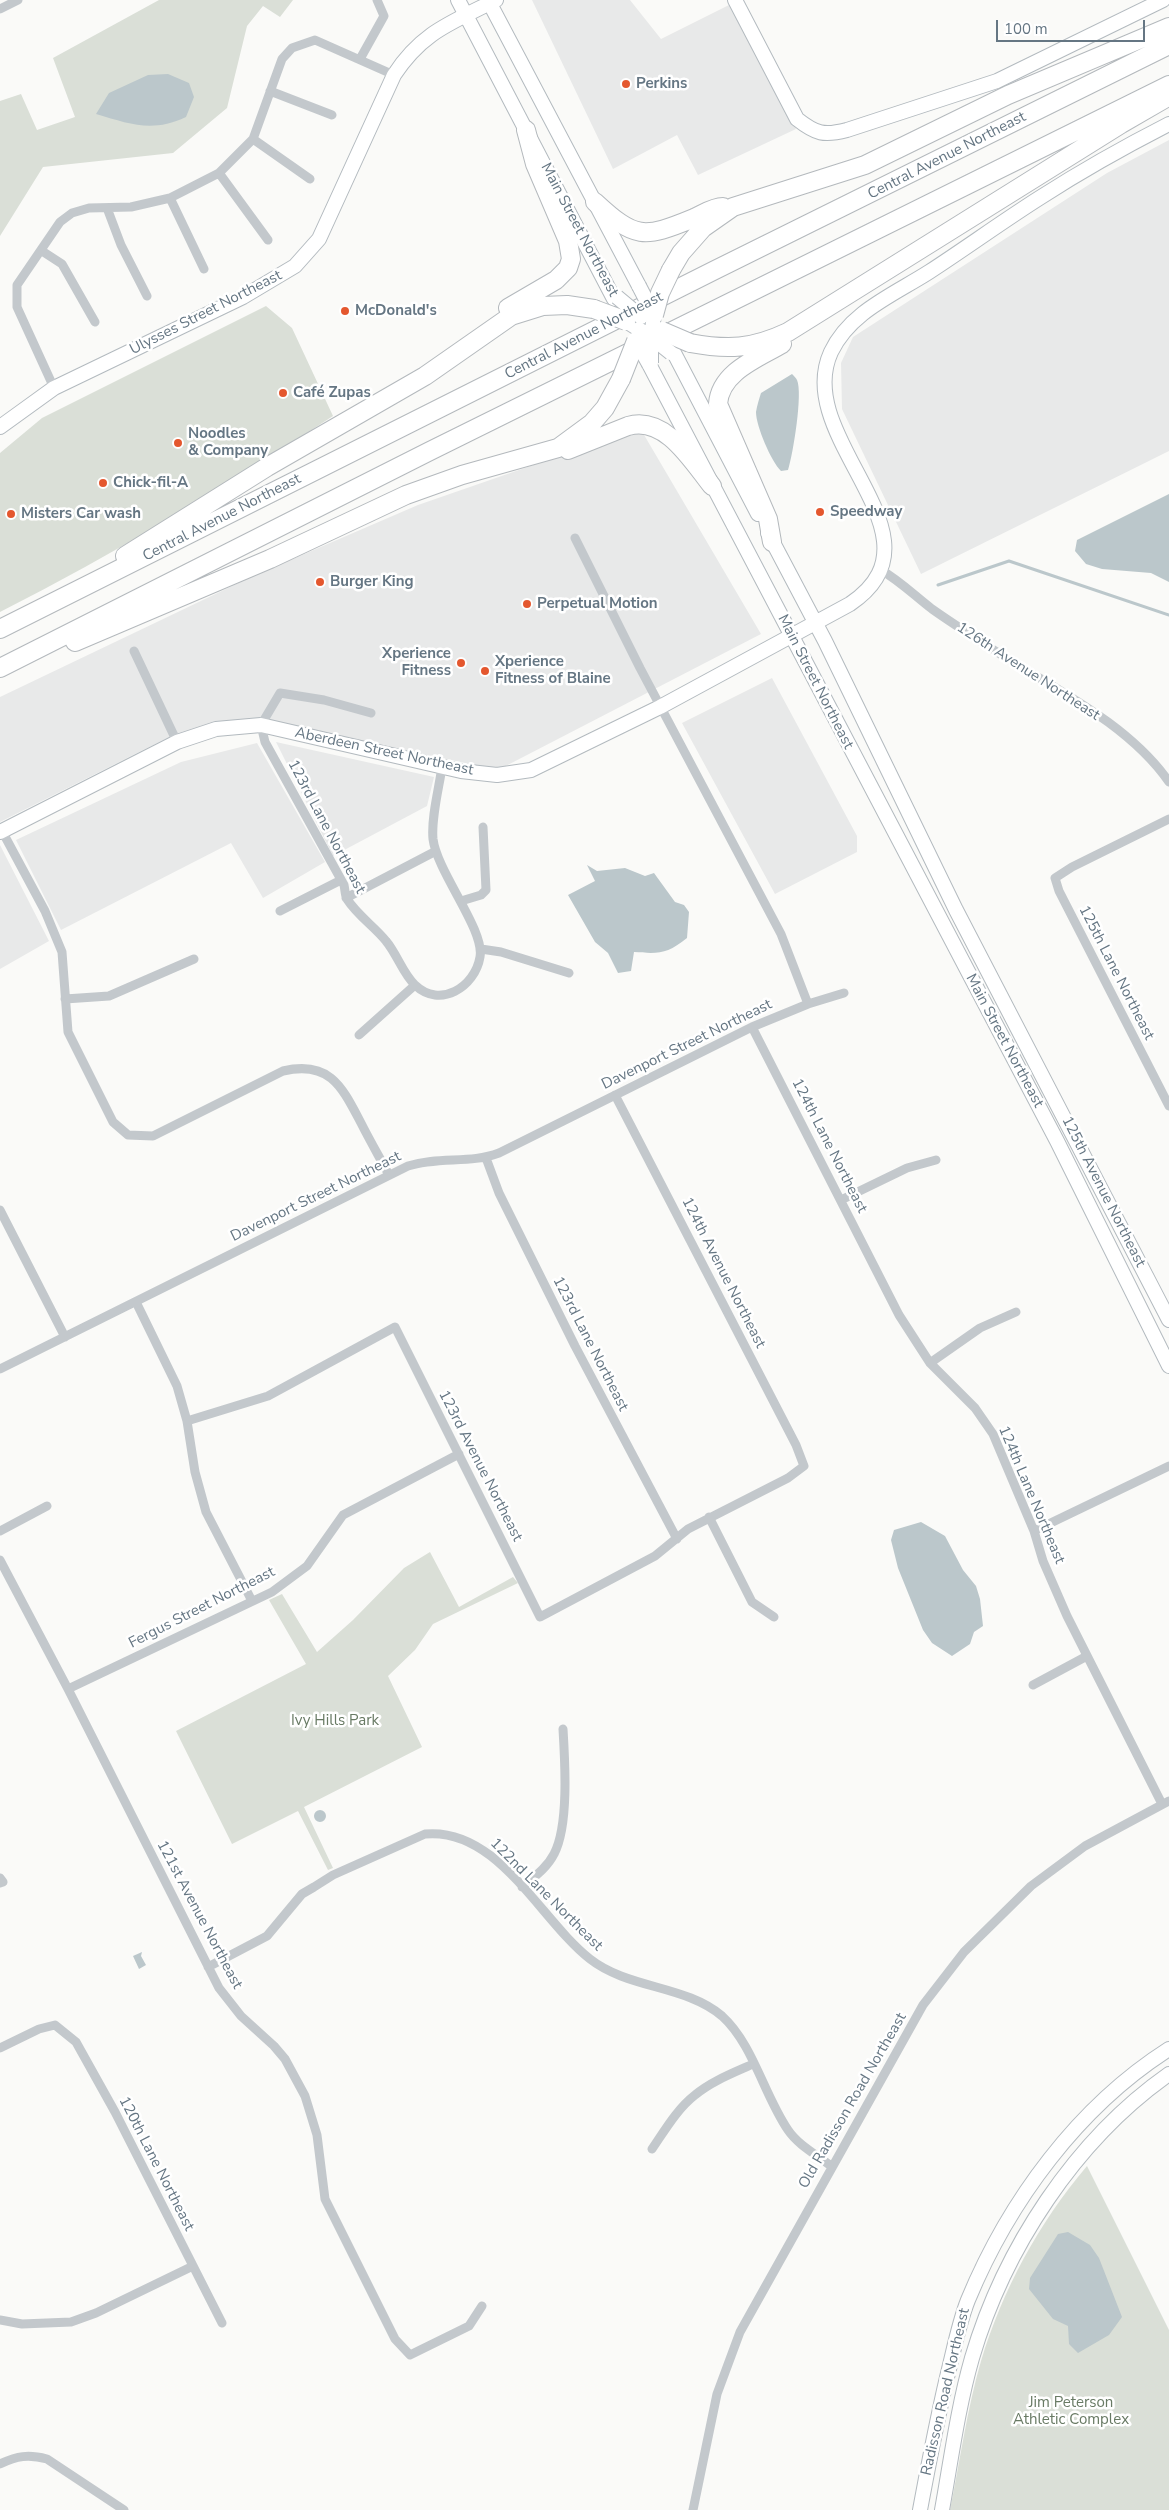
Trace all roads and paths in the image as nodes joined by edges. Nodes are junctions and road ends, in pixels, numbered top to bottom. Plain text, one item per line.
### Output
1 (18, 0) edge
2 (377, 0) edge
3 (458, 0) edge
4 (735, 0) edge
5 (1162, 0) edge
6 (491, 1) edge
7 (0, 9) edge
8 (466, 15) junction
9 (1169, 28) edge
10 (1169, 45) edge
11 (360, 59) junction
12 (394, 75) junction
13 (1169, 84) edge
14 (270, 91) junction
15 (1169, 97) edge
16 (332, 115) dead end
17 (1169, 124) edge
18 (526, 130) junction
19 (253, 139) junction
20 (219, 173) junction
21 (310, 179) dead end
22 (170, 198) junction
23 (595, 202) junction
24 (733, 207) junction
25 (107, 208) junction
26 (268, 240) dead end
27 (42, 251) junction
28 (204, 269) dead end
29 (147, 296) dead end
30 (839, 302) junction
31 (95, 322) dead end
32 (645, 327) junction
33 (462, 350) junction
34 (54, 388) junction
35 (0, 428) edge
36 (558, 448) junction
37 (712, 486) junction
38 (575, 538) dead end
39 (772, 542) junction
40 (881, 570) junction
41 (69, 595) junction
42 (816, 623) junction
43 (0, 629) edge
44 (792, 636) junction
45 (134, 651) dead end
46 (0, 669) edge
47 (660, 707) junction
48 (371, 713) dead end
49 (261, 725) junction
50 (178, 742) junction
51 (442, 767) junction
52 (887, 771) joint
53 (1169, 782) edge
54 (1169, 819) edge
55 (483, 828) dead end
56 (1, 831) edge
57 (436, 851) junction
58 (341, 880) junction
59 (346, 898) junction
60 (460, 901) junction
61 (280, 912) dead end
62 (481, 949) junction
63 (194, 959) dead end
64 (569, 973) dead end
65 (415, 985) junction
66 (844, 993) dead end
67 (65, 999) junction
68 (808, 1004) junction
69 (752, 1027) junction
70 (359, 1035) dead end
71 (615, 1095) junction
72 (1169, 1106) edge
73 (486, 1158) junction
74 (936, 1160) dead end
75 (389, 1175) junction
76 (842, 1200) junction
77 (0, 1210) edge
78 (136, 1302) junction
79 (1016, 1312) dead end
80 (1169, 1320) edge
81 (65, 1337) junction
82 (930, 1363) junction
83 (1169, 1366) edge
84 (0, 1369) edge
85 (187, 1422) junction
86 (459, 1454) junction
87 (1169, 1466) edge
88 (47, 1506) dead end
89 (709, 1518) junction
90 (0, 1531) edge
91 (1034, 1531) junction
92 (677, 1539) junction
93 (0, 1560) edge
94 (252, 1601) junction
95 (774, 1617) dead end
96 (1088, 1656) junction
97 (1033, 1684) dead end
98 (68, 1689) junction
99 (563, 1729) dead end
100 (1165, 1802) edge
101 (522, 1887) junction
102 (208, 1967) junction
103 (0, 2048) edge
104 (1169, 2049) edge
105 (753, 2064) junction
106 (1169, 2074) edge
107 (652, 2149) dead end
108 (831, 2166) junction
109 (193, 2266) junction
110 (482, 2306) dead end
111 (0, 2320) edge
112 (222, 2323) dead end
113 (0, 2464) edge
114 (124, 2510) edge
115 (694, 2510) edge
116 (920, 2510) edge
117 (942, 2510) edge

1 - 7 street
2 - 11 street
3 - 8 main road, Main Street Northeast
4 - 5 main road
6 - 8 main road, Ulysses Street Northeast
6 - 23 main road, Main Street Northeast
8 - 12 main road, Ulysses Street Northeast
8 - 18 main road, Main Street Northeast
9 - 24 highway
10 - 41 highway, Central Avenue Northeast
11 - 12 street
11 - 14 street
12 - 34 main road, Ulysses Street Northeast
13 - 46 highway
14 - 16 street
14 - 19 street
15 - 30 highway
17 - 40 main road
18 - 32 main road, Main Street Northeast
18 - 33 highway
19 - 20 street
19 - 21 street
20 - 22 street
20 - 26 street
22 - 25 street
22 - 28 street
23 - 24 highway
23 - 32 main road, Main Street Northeast, bridge
24 - 32 highway, bridge
25 - 27 street
25 - 29 street
27 - 31 street
27 - 34 street
30 - 32 highway, bridge
30 - 39 highway
32 - 33 highway, bridge
32 - 36 highway, bridge
32 - 37 main road, Main Street Northeast, bridge
32 - 39 main road, Main Street Northeast
33 - 41 highway
34 - 35 main road, Ulysses Street Northeast
36 - 37 highway
36 - 46 highway
37 - 44 main road, Main Street Northeast
38 - 47 street
39 - 42 main road, Main Street Northeast
40 - 42 main road
40 - 53 street, 126th Avenue Northeast
41 - 43 highway, Central Avenue Northeast
42 - 44 main road, Aberdeen Street Northeast
42 - 52 main road, Main Street Northeast
44 - 47 main road, Aberdeen Street Northeast
44 - 83 main road, Main Street Northeast
45 - 50 street
47 - 51 main road, Aberdeen Street Northeast
47 - 68 street
48 - 49 street
49 - 50 main road, Aberdeen Street Northeast
49 - 51 main road, Aberdeen Street Northeast
49 - 58 street, 123rd Lane Northeast
50 - 56 main road, Aberdeen Street Northeast
51 - 57 street
52 - 80 main road, 125th Avenue Northeast
54 - 72 street, 125th Lane Northeast
55 - 60 street
56 - 67 street
57 - 59 street
57 - 60 street
58 - 59 street, 123rd Lane Northeast
58 - 61 street
59 - 65 street, 123rd Lane Northeast
60 - 62 street
62 - 64 street
62 - 65 street
63 - 67 street
65 - 70 street
66 - 68 street, Davenport Street Northeast
67 - 75 street
68 - 69 street, Davenport Street Northeast
69 - 71 street, Davenport Street Northeast
69 - 76 street, 124th Lane Northeast
71 - 73 street, Davenport Street Northeast
71 - 89 street, 124th Avenue Northeast
73 - 75 street, Davenport Street Northeast
73 - 92 street, 123rd Lane Northeast
74 - 76 street
75 - 78 street, Davenport Street Northeast
76 - 82 street, 124th Lane Northeast
77 - 81 street
78 - 81 street, Davenport Street Northeast
78 - 85 street
79 - 82 street
81 - 84 street, Davenport Street Northeast
82 - 91 street, 124th Lane Northeast
85 - 86 street, 123rd Avenue Northeast
85 - 94 street
86 - 92 street, 123rd Avenue Northeast
86 - 94 street, Fergus Street Northeast
87 - 91 street
88 - 90 street
89 - 92 street
89 - 95 street
91 - 96 street, 124th Lane Northeast
93 - 98 street, 121st Avenue Northeast
94 - 98 street, Fergus Street Northeast
96 - 97 street
96 - 100 street, 124th Lane Northeast
98 - 102 street, 121st Avenue Northeast
99 - 101 street
100 - 108 street, Old Radisson Road Northeast
101 - 102 street, 122nd Lane Northeast
101 - 105 street, 122nd Lane Northeast
102 - 110 street, 121st Avenue Northeast
103 - 109 street, 120th Lane Northeast
104 - 116 main road, Radisson Road Northeast
105 - 107 street
105 - 108 street, 122nd Lane Northeast
106 - 117 main road, Radisson Road Northeast
108 - 115 street, Old Radisson Road Northeast
109 - 111 street
109 - 112 street, 120th Lane Northeast
113 - 114 street

